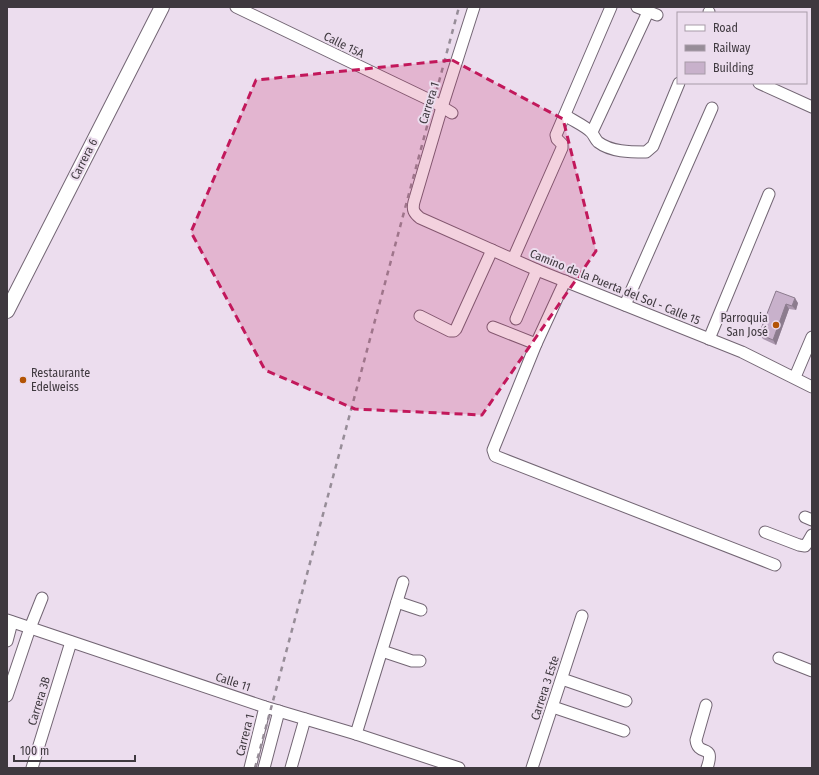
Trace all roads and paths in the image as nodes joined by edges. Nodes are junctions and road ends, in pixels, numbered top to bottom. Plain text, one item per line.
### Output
1 (162, 7) edge
2 (236, 7) edge
3 (474, 7) edge
4 (612, 7) edge
5 (637, 7) edge
6 (679, 84) edge
7 (761, 84) edge
8 (442, 107) junction
9 (812, 107) edge
10 (712, 108) dead end
11 (452, 113) dead end
12 (565, 115) junction
13 (592, 132) junction
14 (769, 194) dead end
15 (412, 208) joint
16 (492, 250) junction
17 (514, 259) junction
18 (537, 270) junction
19 (565, 281) junction
20 (625, 305) junction
21 (7, 311) edge
22 (420, 316) dead end
23 (516, 319) dead end
24 (493, 327) dead end
25 (812, 337) edge
26 (709, 339) junction
27 (536, 344) junction
28 (795, 377) junction
29 (812, 387) edge
30 (765, 532) dead end
31 (812, 535) edge
32 (775, 565) dead end
33 (403, 582) dead end
34 (42, 598) dead end
35 (397, 602) junction
36 (421, 610) dead end
37 (582, 616) dead end
38 (9, 621) edge
39 (30, 628) junction
40 (7, 640) edge
41 (69, 641) junction
42 (382, 651) junction
43 (779, 658) dead end
44 (420, 661) dead end
45 (812, 671) edge
46 (562, 679) junction
47 (7, 696) edge
48 (626, 701) dead end
49 (706, 705) dead end
50 (265, 707) junction
51 (552, 707) junction
52 (279, 711) junction
53 (305, 719) junction
54 (624, 731) dead end
55 (356, 734) junction
56 (31, 748) dead end
57 (454, 767) edge
58 (32, 768) edge
59 (250, 768) edge
60 (264, 768) edge
61 (291, 768) edge
62 (532, 768) edge
63 (708, 768) edge

1 - 21 main road, Carrera 6
2 - 8 street, Calle 15A
3 - 8 street, Carrera 1
4 - 12 street
5 - 13 street
6 - 13 street
7 - 9 street
8 - 11 street, Calle 15A
8 - 15 street, Carrera 1
10 - 20 street
12 - 13 street
12 - 17 street
14 - 26 street
15 - 16 street, Camino de la Puerta del Sol - Calle 15
16 - 17 street, Camino de la Puerta del Sol - Calle 15
16 - 22 street
17 - 18 street, Camino de la Puerta del Sol - Calle 15
18 - 19 street, Camino de la Puerta del Sol - Calle 15
18 - 23 street
19 - 20 street, Camino de la Puerta del Sol - Calle 15
19 - 27 street
20 - 26 street, Camino de la Puerta del Sol - Calle 15
24 - 27 street
25 - 28 street
26 - 28 street, Camino de la Puerta del Sol - Calle 15
27 - 32 street
28 - 29 street, Camino de la Puerta del Sol - Calle 15
30 - 31 street
33 - 35 street
34 - 39 street
35 - 36 street
35 - 42 street
37 - 46 street, Carrera 3 Este
38 - 39 street, Calle 11
38 - 40 street
39 - 41 street, Calle 11
39 - 47 street
41 - 50 street, Calle 11
41 - 56 street
41 - 58 street, Carrera 3B
42 - 44 street
42 - 55 street
43 - 45 street
46 - 48 street
46 - 51 street, Carrera 3 Este
49 - 63 street
50 - 52 street, Calle 11
50 - 59 street, Carrera 1
51 - 54 street
51 - 62 street, Carrera 3 Este
52 - 53 street, Calle 11
52 - 60 street
53 - 55 street, Calle 11
53 - 61 street
55 - 57 street, Calle 11

